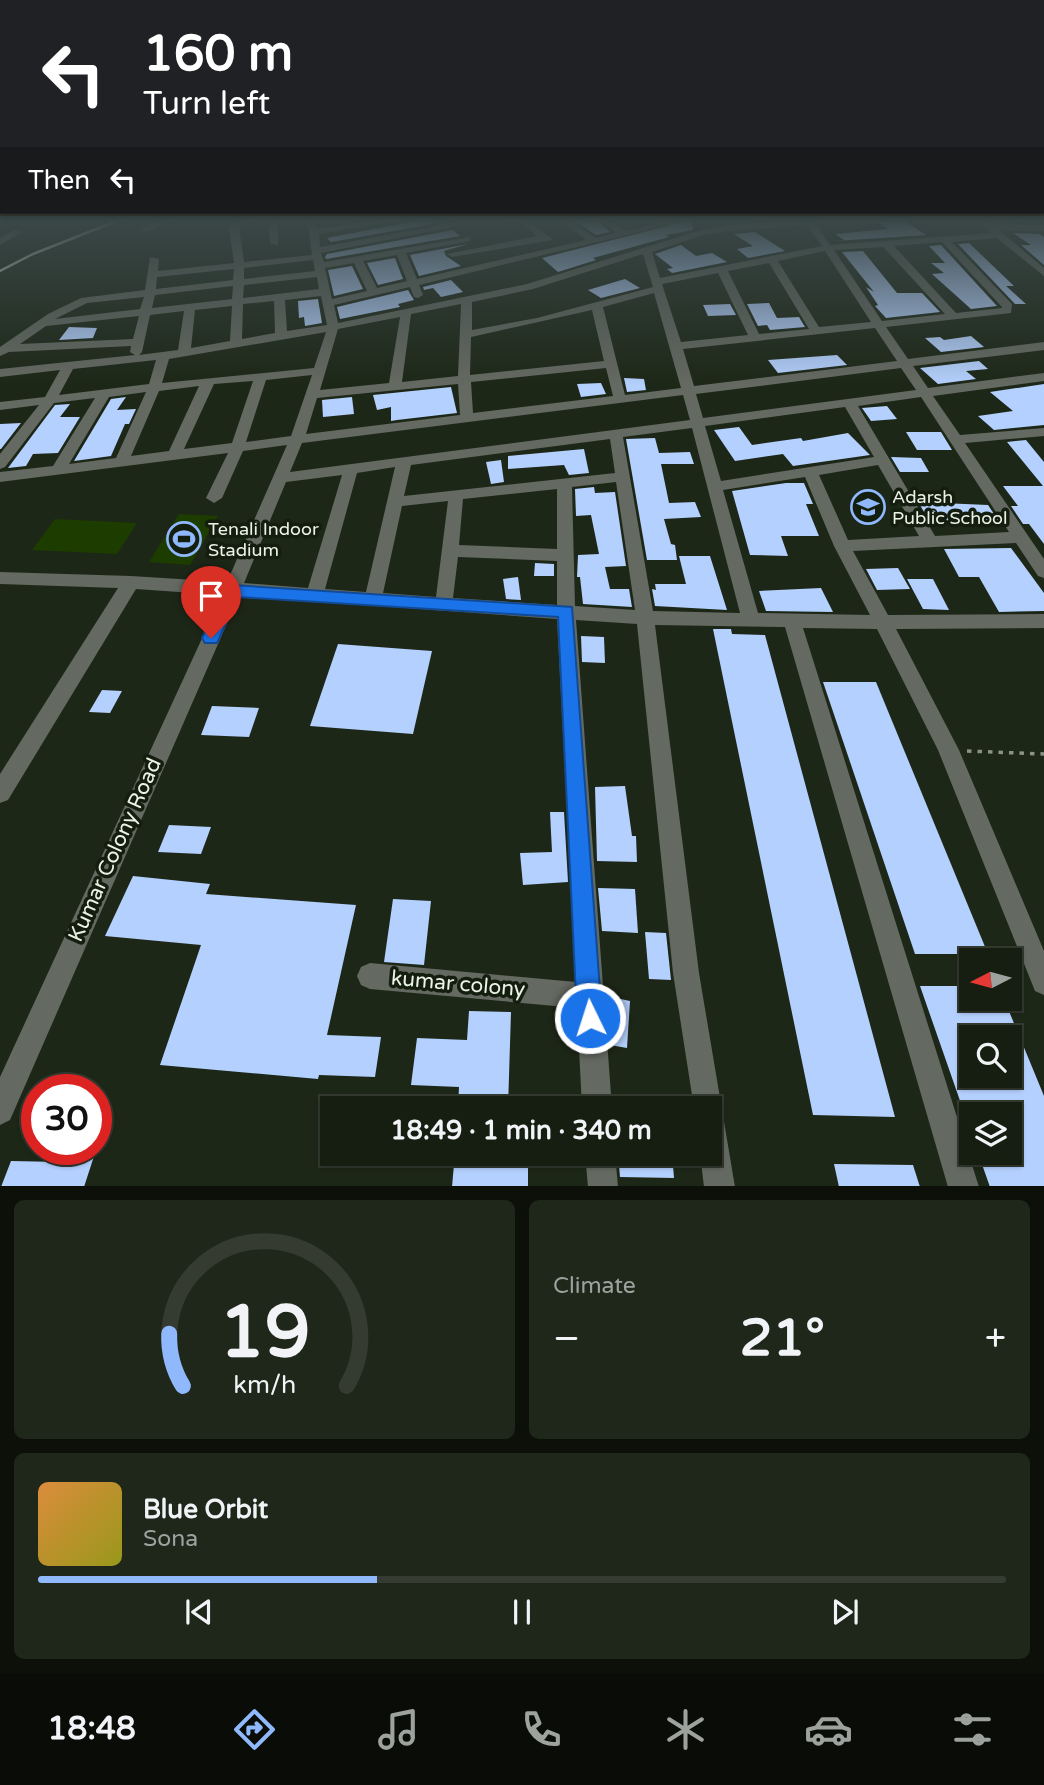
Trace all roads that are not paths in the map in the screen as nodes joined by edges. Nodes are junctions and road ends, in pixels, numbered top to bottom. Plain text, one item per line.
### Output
1 (151, 275) edge
2 (238, 275) edge
3 (265, 275) edge
4 (321, 275) edge
5 (365, 275) edge
6 (410, 275) edge
7 (470, 275) edge
8 (548, 275) edge
9 (654, 275) edge
10 (700, 275) edge
11 (725, 275) edge
12 (782, 275) edge
13 (846, 275) edge
14 (915, 275) edge
15 (979, 275) edge
16 (238, 282) junction
17 (414, 284) junction
18 (657, 286) junction
19 (150, 292) junction
20 (374, 293) junction
21 (279, 297) junction
22 (326, 298) junction
23 (467, 300) junction
24 (238, 301) junction
25 (597, 306) junction
26 (190, 307) junction
27 (421, 309) junction
28 (143, 311) junction
29 (406, 312) junction
30 (953, 316) junction
31 (538, 321) junction
32 (42, 324) junction
33 (878, 325) junction
34 (333, 327) junction
35 (817, 333) junction
36 (466, 335) junction
37 (281, 337) junction
38 (543, 339) dead end
39 (755, 339) junction
40 (138, 342) junction
41 (236, 345) junction
42 (676, 346) junction
43 (1044, 346) edge
44 (3, 350) edge
45 (184, 353) junction
46 (164, 356) junction
47 (134, 359) junction
48 (904, 363) junction
49 (610, 364) junction
50 (69, 366) junction
51 (319, 371) junction
52 (0, 373) edge
53 (261, 377) junction
54 (1044, 377) edge
55 (464, 379) junction
56 (209, 381) junction
57 (155, 388) junction
58 (395, 388) junction
59 (688, 392) junction
60 (105, 393) junction
61 (924, 393) junction
62 (312, 396) junction
63 (50, 400) junction
64 (620, 400) junction
65 (850, 404) junction
66 (0, 405) edge
67 (467, 417) junction
68 (697, 424) junction
69 (1044, 432) edge
70 (616, 435) junction
71 (297, 439) junction
72 (956, 440) junction
73 (238, 446) junction
74 (175, 454) junction
75 (883, 460) junction
76 (122, 461) junction
77 (404, 462) junction
78 (0, 464) edge
79 (58, 469) junction
80 (351, 469) junction
81 (811, 473) junction
82 (0, 477) edge
83 (621, 477) junction
84 (281, 478) junction
85 (564, 483) junction
86 (715, 487) junction
87 (456, 495) junction
88 (214, 498) dead end
89 (395, 502) junction
90 (1021, 537) junction
91 (930, 541) junction
92 (842, 546) junction
93 (450, 551) junction
94 (565, 555) junction
95 (1044, 572) edge
96 (0, 578) edge
97 (131, 582) junction
98 (232, 591) junction
99 (314, 596) junction
100 (373, 599) junction
101 (444, 604) junction
102 (566, 611) junction
103 (645, 618) junction
104 (751, 620) junction
105 (792, 620) junction
106 (1044, 621) edge
107 (882, 622) junction
108 (7, 769) edge
109 (0, 793) edge
110 (370, 976) dead end
111 (1044, 982) edge
112 (588, 996) junction
113 (596, 1096) edge
114 (707, 1096) edge
115 (0, 1110) edge
116 (717, 1166) edge
117 (720, 1186) edge
118 (964, 1186) edge

1 - 19 street
2 - 16 street
3 - 16 street
4 - 22 street
5 - 20 street
6 - 17 street
7 - 17 street
8 - 23 street
9 - 18 street
10 - 18 street
11 - 39 street
12 - 35 street
13 - 33 street
14 - 30 street
15 - 30 street
16 - 19 street
16 - 24 street
17 - 20 street
17 - 27 street
18 - 25 street
18 - 42 street
19 - 28 street
19 - 32 street
20 - 22 street
21 - 22 street
21 - 24 street
21 - 37 street
22 - 34 street
23 - 27 street
23 - 36 street
24 - 26 street
24 - 41 street
25 - 31 street
25 - 49 street
26 - 28 street
26 - 45 street
27 - 29 street
28 - 32 street
28 - 40 street
29 - 34 street
29 - 58 street
30 - 33 street
31 - 36 street
31 - 38 street
32 - 44 street
33 - 35 street
33 - 48 street
34 - 37 street
34 - 51 street, Kumar Colony Road
35 - 39 street
36 - 55 street
37 - 41 street
39 - 42 street
40 - 44 street
40 - 47 street
41 - 45 street
42 - 59 street
43 - 48 street
45 - 46 street
46 - 47 street
46 - 57 street
47 - 50 street
48 - 59 street
48 - 61 street
49 - 55 street
49 - 64 street
50 - 52 street
50 - 63 street
51 - 53 street
51 - 62 street, Kumar Colony Road
53 - 56 street
53 - 73 street
54 - 61 street
55 - 58 street
55 - 67 street
56 - 57 street
56 - 74 street
57 - 60 street
57 - 76 street
58 - 62 street
59 - 64 street
59 - 68 street
60 - 63 street
60 - 79 street
61 - 65 street
61 - 72 street
62 - 71 street, Kumar Colony Road
63 - 66 street
63 - 78 street
64 - 67 street
65 - 68 street
65 - 75 street
67 - 71 street
68 - 70 street
68 - 86 street
69 - 72 street
70 - 77 street
70 - 83 street
71 - 73 street
71 - 84 street, Kumar Colony Road
72 - 90 street
73 - 74 street
73 - 88 street
74 - 76 street
75 - 81 street
75 - 91 street
76 - 79 street
77 - 80 street
77 - 89 street
79 - 82 street
80 - 84 street
80 - 99 street
81 - 86 street
81 - 92 street
83 - 85 street
83 - 103 street
84 - 98 street, Kumar Colony Road
85 - 87 street
85 - 94 street
86 - 104 street
87 - 89 street
87 - 93 street
89 - 100 street
90 - 91 street
90 - 95 street
91 - 92 street
92 - 107 street
93 - 94 street
93 - 101 street
94 - 102 street
96 - 97 street
97 - 98 street
97 - 108 street
98 - 99 street
98 - 115 street, Kumar Colony Road
99 - 100 street
100 - 101 street
101 - 102 street
102 - 103 street
102 - 112 street
103 - 104 street
103 - 114 street
104 - 105 street
105 - 107 street
105 - 118 street
106 - 107 street
107 - 111 street
108 - 109 street
110 - 112 street, kumar colony
112 - 113 street
116 - 117 street

